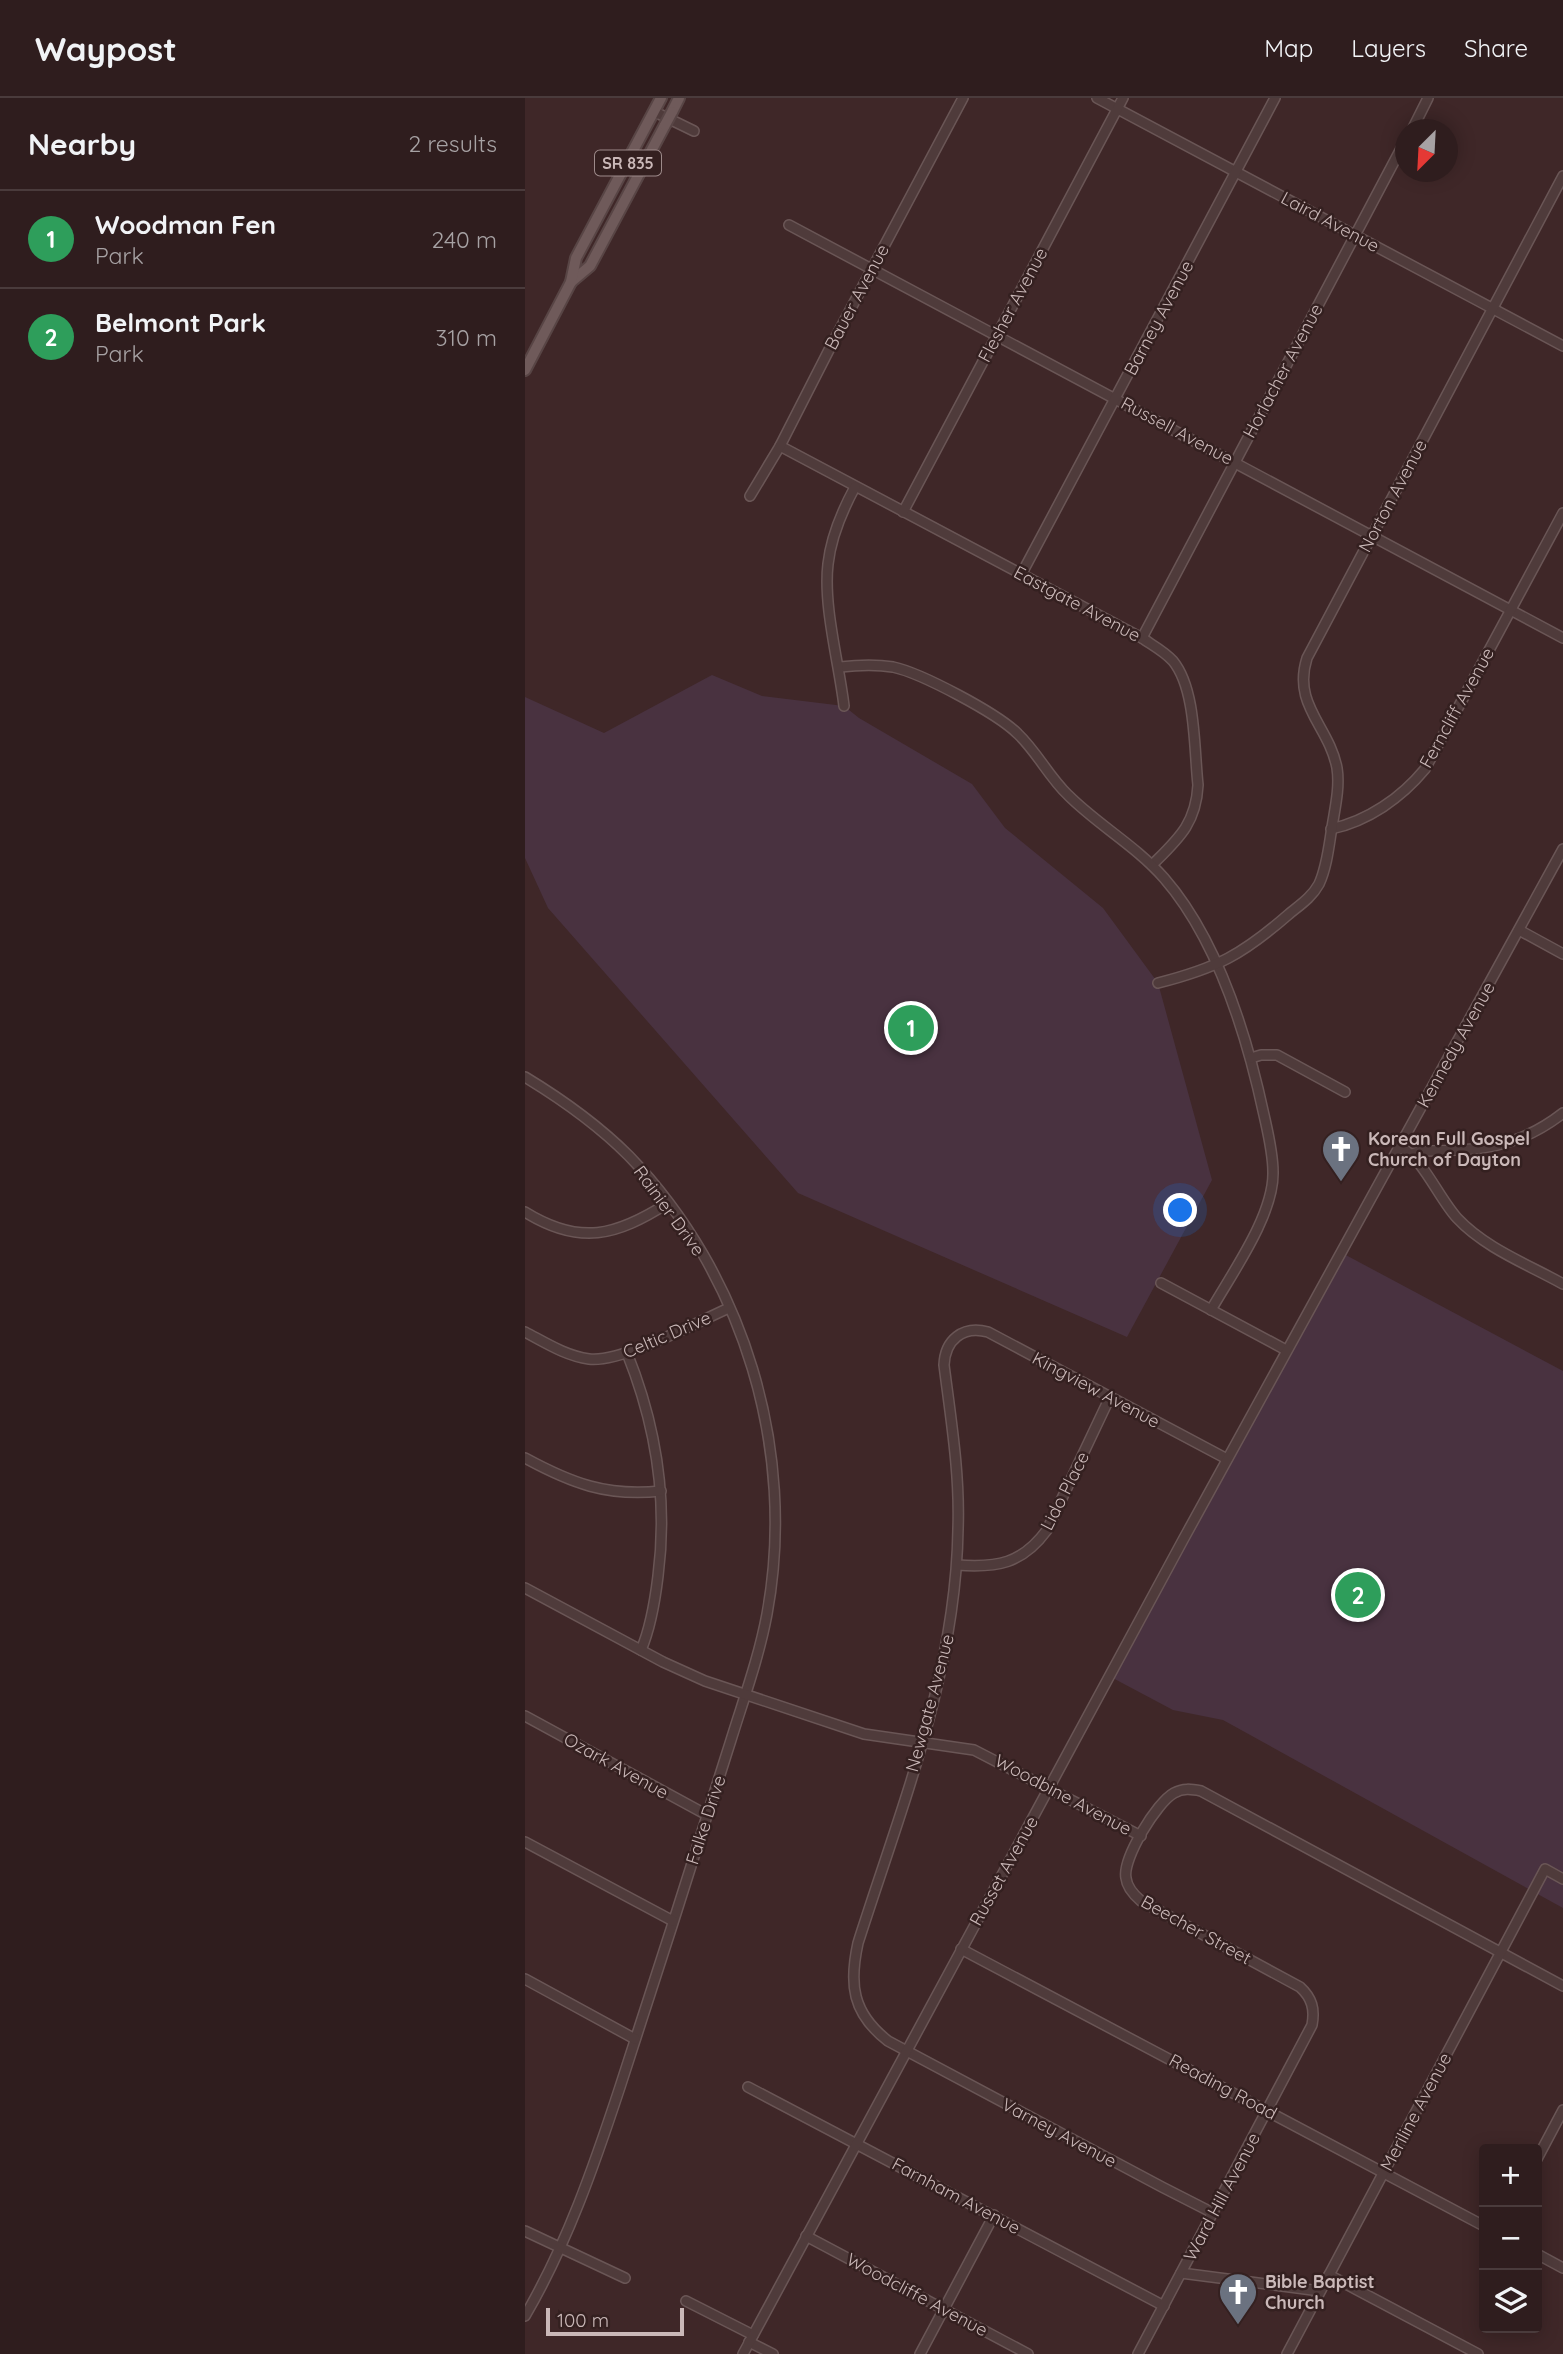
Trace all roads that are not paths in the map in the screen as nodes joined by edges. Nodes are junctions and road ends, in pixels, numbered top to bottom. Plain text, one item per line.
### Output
1 (661, 98) edge
2 (679, 98) edge
3 (963, 98) edge
4 (1097, 98) edge
5 (1123, 98) edge
6 (1275, 98) edge
7 (1429, 98) edge
8 (1118, 109) junction
9 (655, 112) junction
10 (1418, 119) edge
11 (694, 131) dead end
12 (1395, 160) edge
13 (1236, 172) junction
14 (1563, 176) edge
15 (789, 225) dead end
16 (594, 228) junction
17 (606, 235) junction
18 (1356, 235) junction
19 (873, 269) junction
20 (571, 282) junction
21 (1492, 309) junction
22 (997, 335) junction
23 (1563, 346) edge
24 (525, 370) edge
25 (1116, 399) junction
26 (780, 446) junction
27 (1234, 462) junction
28 (855, 487) junction
29 (750, 496) dead end
30 (903, 512) junction
31 (1563, 513) edge
32 (1372, 536) junction
33 (1021, 575) junction
34 (1511, 610) junction
35 (1142, 638) junction
36 (1563, 638) edge
37 (840, 667) junction
38 (844, 706) dead end
39 (1331, 829) junction
40 (1563, 849) edge
41 (1152, 865) junction
42 (1519, 930) junction
43 (1563, 954) edge
44 (1219, 964) junction
45 (1158, 983) dead end
46 (1251, 1058) junction
47 (525, 1077) edge
48 (1345, 1092) dead end
49 (1563, 1113) edge
50 (1400, 1146) junction
51 (1412, 1154) junction
52 (668, 1203) junction
53 (525, 1212) edge
54 (1161, 1283) dead end
55 (1563, 1284) edge
56 (729, 1308) junction
57 (1211, 1310) junction
58 (525, 1332) edge
59 (963, 1332) joint
60 (1286, 1350) junction
61 (627, 1353) junction
62 (1110, 1397) junction
63 (525, 1458) edge
64 (1227, 1459) junction
65 (661, 1491) junction
66 (957, 1565) junction
67 (525, 1588) edge
68 (641, 1650) junction
69 (745, 1696) junction
70 (525, 1716) edge
71 (922, 1743) junction
72 (1049, 1787) junction
73 (707, 1815) junction
74 (1141, 1836) junction
75 (525, 1842) edge
76 (1563, 1879) edge
77 (673, 1921) junction
78 (961, 1949) junction
79 (1501, 1953) junction
80 (525, 1979) edge
81 (1563, 1986) edge
82 (1311, 2000) joint
83 (635, 2039) junction
84 (906, 2052) junction
85 (748, 2087) dead end
86 (1563, 2110) edge
87 (1268, 2111) junction
88 (856, 2143) junction
89 (1542, 2150) edge
90 (1383, 2173) junction
91 (1213, 2213) junction
92 (994, 2215) junction
93 (1479, 2223) edge
94 (525, 2231) edge
95 (806, 2236) junction
96 (561, 2248) junction
97 (1542, 2257) edge
98 (1563, 2268) edge
99 (1181, 2273) junction
100 (1329, 2274) junction
101 (625, 2278) dead end
102 (1320, 2291) junction
103 (686, 2301) dead end
104 (1164, 2306) junction
105 (944, 2308) junction
106 (525, 2316) edge
107 (751, 2338) junction
108 (743, 2354) edge
109 (773, 2354) edge
110 (920, 2354) edge
111 (1028, 2354) edge
112 (1138, 2354) edge
113 (1287, 2354) edge
114 (1478, 2354) edge

1 - 9 main road, SR 835
2 - 17 main road, SR 835, bridge
3 - 19 street, Bauer Avenue
4 - 8 street, Laird Avenue
5 - 8 street, Flesher Avenue
6 - 13 street, Barney Avenue
7 - 10 street
8 - 13 street, Laird Avenue
8 - 22 street, Flesher Avenue
9 - 11 street
9 - 16 main road, SR 835
12 - 18 street, Horlacher Avenue
13 - 18 street, Laird Avenue
13 - 25 street, Barney Avenue
14 - 21 street, Norton Avenue
15 - 19 street, Russell Avenue
16 - 17 main road
16 - 20 main road, SR 835
17 - 20 main road, SR 835
18 - 21 street, Laird Avenue
18 - 27 street, Horlacher Avenue
19 - 22 street, Russell Avenue
19 - 26 street, Bauer Avenue
20 - 24 main road, SR 835
21 - 23 street, Laird Avenue
21 - 32 street, Norton Avenue
22 - 25 street, Russell Avenue
22 - 30 street, Flesher Avenue
25 - 27 street, Russell Avenue
25 - 33 street, Barney Avenue
26 - 28 street, Eastgate Avenue
26 - 29 street, Bauer Avenue
27 - 32 street, Russell Avenue
27 - 35 street, Horlacher Avenue
28 - 30 street, Eastgate Avenue
28 - 37 street
30 - 33 street, Eastgate Avenue
31 - 34 street, Ferncliff Avenue
32 - 34 street, Russell Avenue
32 - 39 street, Norton Avenue
33 - 35 street, Eastgate Avenue
34 - 36 street, Russell Avenue
34 - 39 street, Ferncliff Avenue
35 - 41 street, Eastgate Avenue
37 - 38 street
37 - 41 street
39 - 44 street
40 - 42 street, Kennedy Avenue
41 - 44 street
42 - 43 street
42 - 50 street, Kennedy Avenue
44 - 45 street
44 - 46 street
46 - 48 street
46 - 57 street
47 - 52 street, Rainier Drive
49 - 51 street
50 - 51 street
50 - 60 street, Kennedy Avenue
51 - 55 street
52 - 53 street
52 - 56 street, Rainier Drive
54 - 57 street
56 - 61 street, Celtic Drive
56 - 69 street, Falke Drive
57 - 60 street
58 - 61 street, Celtic Drive
59 - 62 street, Kingview Avenue
59 - 66 street, Newgate Avenue
60 - 64 street, Russet Avenue
61 - 65 street
62 - 64 street, Kingview Avenue
62 - 66 street, Lido Place
63 - 65 street
64 - 72 street, Russet Avenue
65 - 68 street
66 - 71 street, Newgate Avenue
67 - 68 street, Woodbine Avenue
68 - 69 street, Woodbine Avenue
69 - 71 street, Woodbine Avenue
69 - 73 street, Falke Drive
70 - 73 street, Ozark Avenue
71 - 72 street, Woodbine Avenue
71 - 84 street, Newgate Avenue
72 - 74 street, Woodbine Avenue
72 - 78 street, Russet Avenue
73 - 77 street, Falke Drive
74 - 79 street, Woodbine Avenue
74 - 82 street, Beecher Street
75 - 77 street
76 - 79 street, Meriline Avenue
77 - 83 street, Falke Drive
78 - 84 street, Russet Avenue
78 - 87 street, Reading Road
79 - 81 street, Woodbine Avenue
79 - 90 street, Meriline Avenue
80 - 83 street
82 - 87 street, Ward Hill Avenue
83 - 96 street, Falke Drive
84 - 88 street, Russet Avenue
84 - 91 street, Varney Avenue
85 - 88 street, Farnham Avenue
86 - 89 street
87 - 90 street, Reading Road
87 - 91 street, Ward Hill Avenue
88 - 92 street, Farnham Avenue
88 - 95 street, Russet Avenue
90 - 93 street, Reading Road
90 - 100 street, Meriline Avenue
91 - 99 street, Ward Hill Avenue
92 - 104 street, Farnham Avenue
92 - 105 street
94 - 96 street
95 - 105 street, Woodcliffe Avenue
95 - 107 street, Russet Avenue
96 - 101 street
96 - 106 street, Falke Drive
97 - 98 street
99 - 102 street
99 - 104 street, Ward Hill Avenue
100 - 102 street, Meriline Avenue
100 - 114 street
102 - 113 street, Meriline Avenue
103 - 107 street
104 - 112 street, Ward Hill Avenue
105 - 110 street
105 - 111 street, Woodcliffe Avenue
107 - 108 street, Russet Avenue
107 - 109 street

